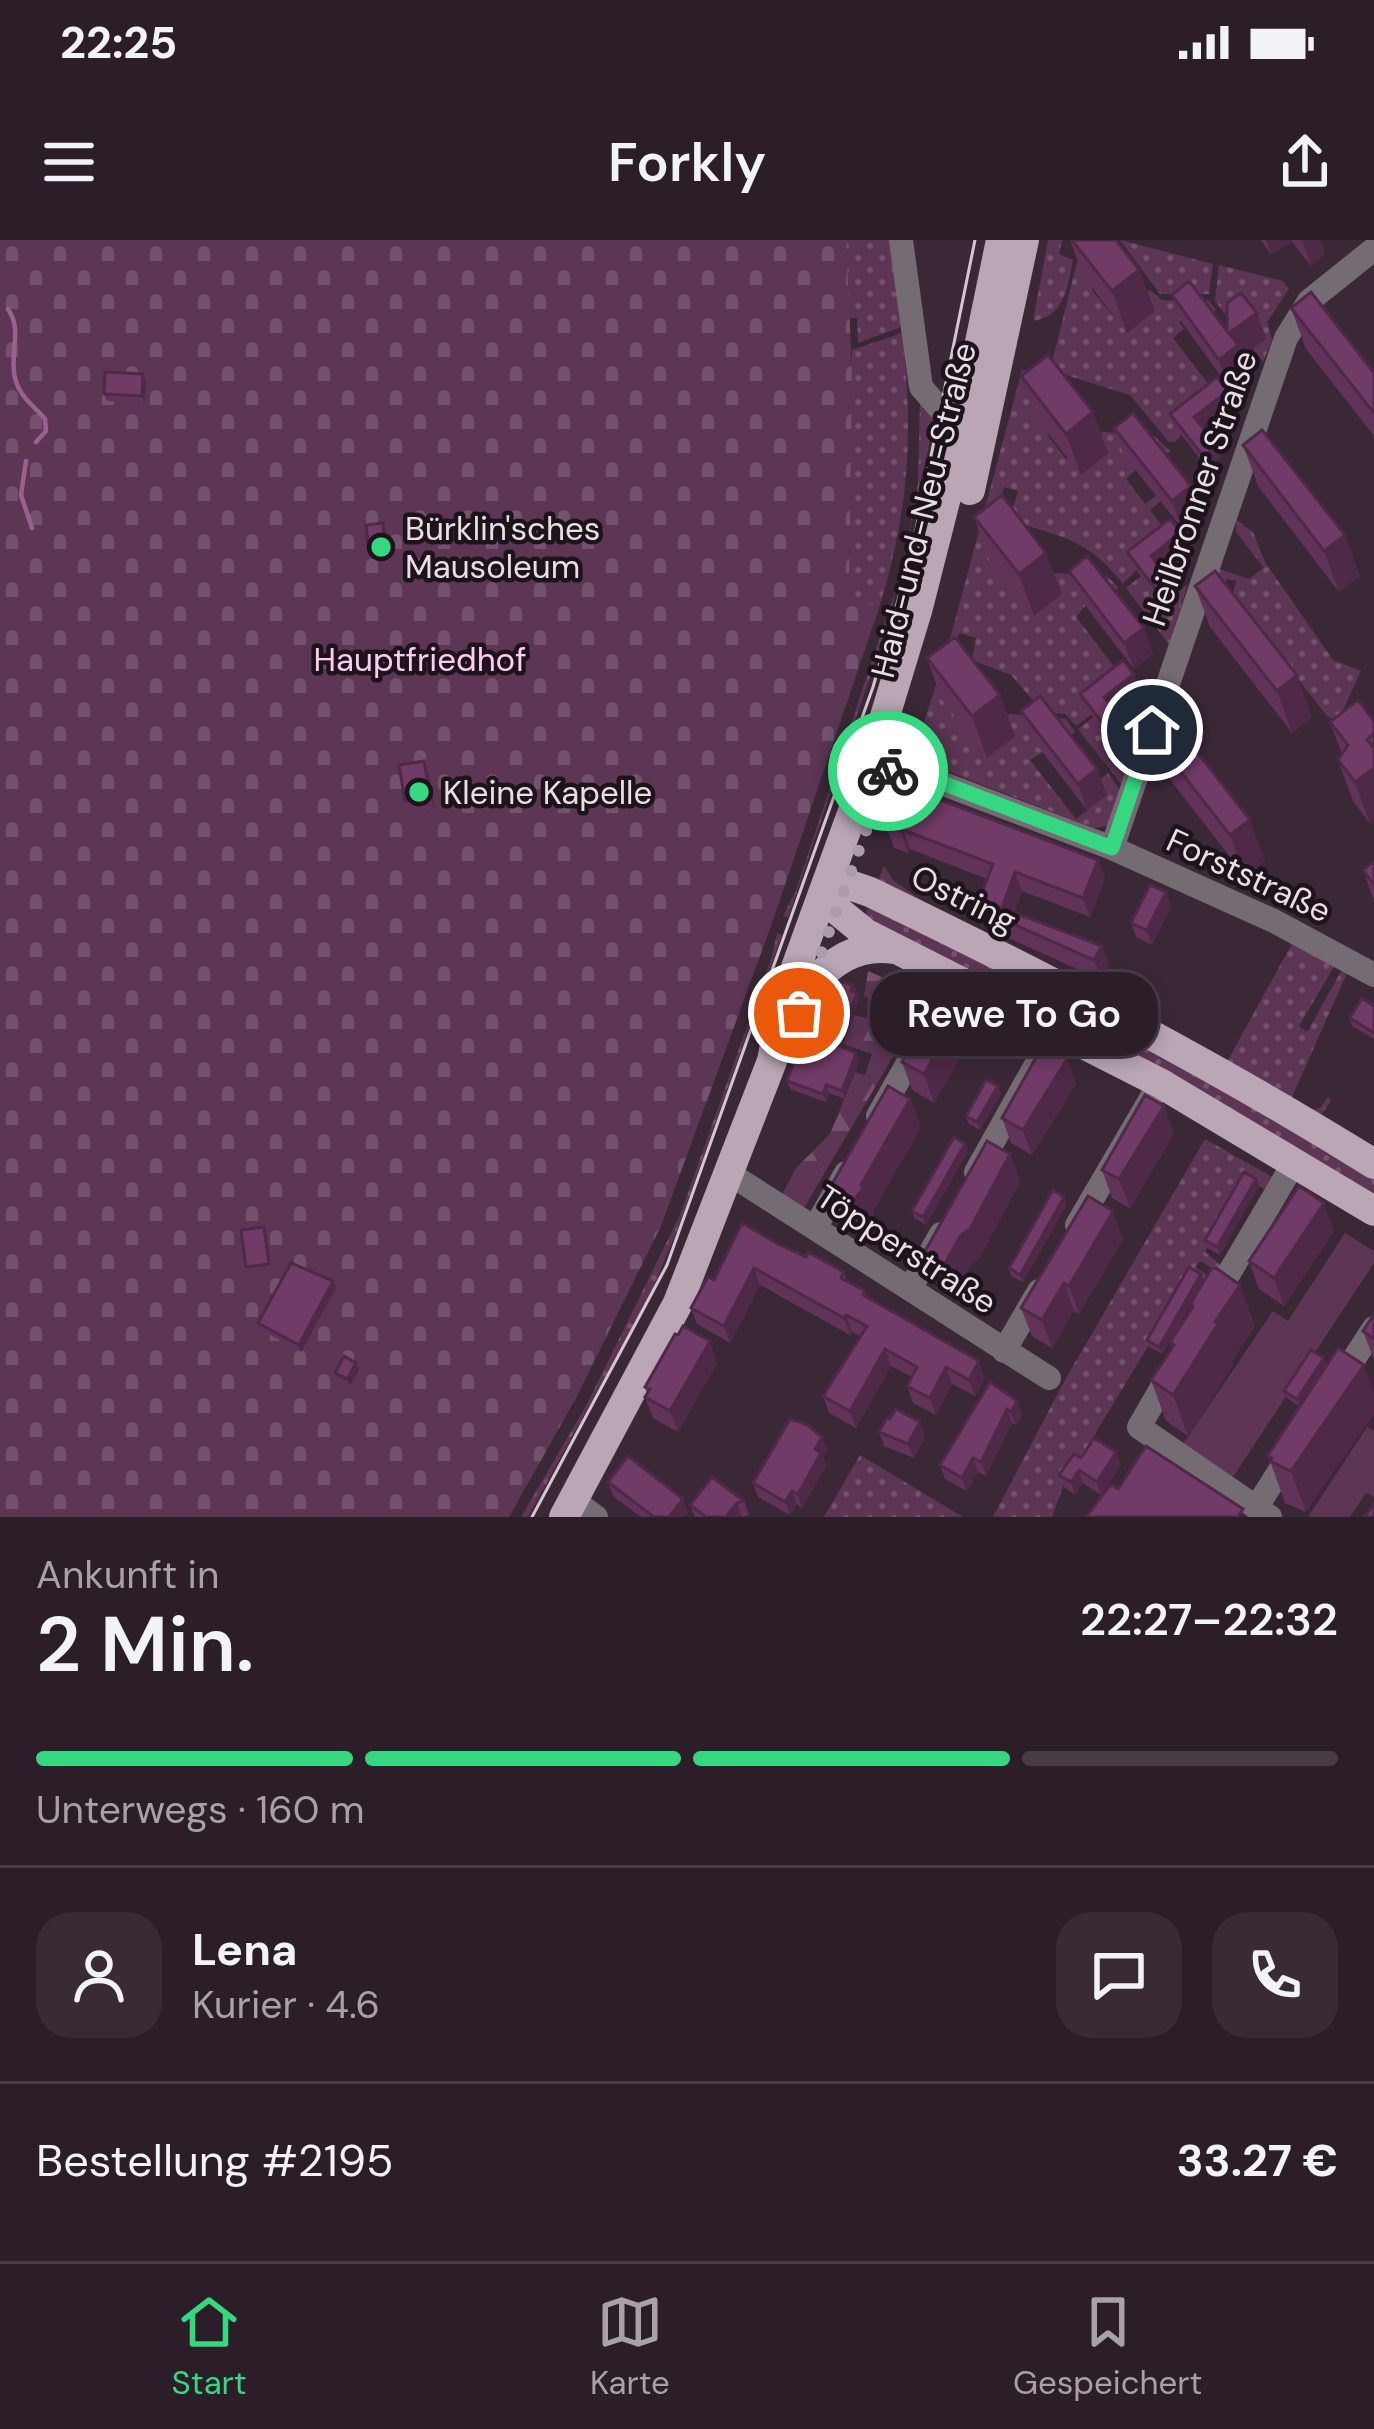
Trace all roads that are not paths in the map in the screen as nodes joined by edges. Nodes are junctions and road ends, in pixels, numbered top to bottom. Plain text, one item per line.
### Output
1 (901, 240) edge
2 (1001, 240) edge
3 (1024, 240) edge
4 (1374, 248) edge
5 (964, 421) junction
6 (891, 764) junction
7 (1112, 848) junction
8 (838, 893) junction
9 (894, 949) junction
10 (1374, 975) edge
11 (956, 979) junction
12 (799, 986) junction
13 (1056, 1029) junction
14 (1160, 1083) junction
15 (1294, 1161) junction
16 (1374, 1164) edge
17 (730, 1174) junction
18 (1374, 1211) edge
19 (815, 1228) junction
20 (910, 1289) junction
21 (1374, 1328) edge
22 (1004, 1351) junction
23 (1049, 1378) dead end
24 (1326, 1400) edge
25 (1302, 1437) edge
26 (572, 1512) edge
27 (1263, 1513) edge

1 - 5 street
2 - 5 main road, Haid-und-Neu-Straße
3 - 6 main road, Haid-und-Neu-Straße
4 - 7 street, Heilbronner Straße
5 - 8 main road, Haid-und-Neu-Straße
6 - 7 street, Forststraße
6 - 8 main road, Haid-und-Neu-Straße
7 - 10 street, Forststraße
8 - 9 main road
8 - 12 main road, Haid-und-Neu-Straße
8 - 16 main road, Ostring
9 - 11 main road
9 - 12 main road
11 - 13 main road
11 - 19 street
12 - 17 main road, Haid-und-Neu-Straße
13 - 14 main road
13 - 20 street
14 - 15 main road
14 - 22 street
15 - 18 main road
15 - 27 street
17 - 19 street, Töpperstraße
17 - 26 main road, Haid-und-Neu-Straße
19 - 20 street, Töpperstraße
20 - 22 street, Töpperstraße
21 - 24 street
22 - 23 street, Töpperstraße
25 - 27 street

